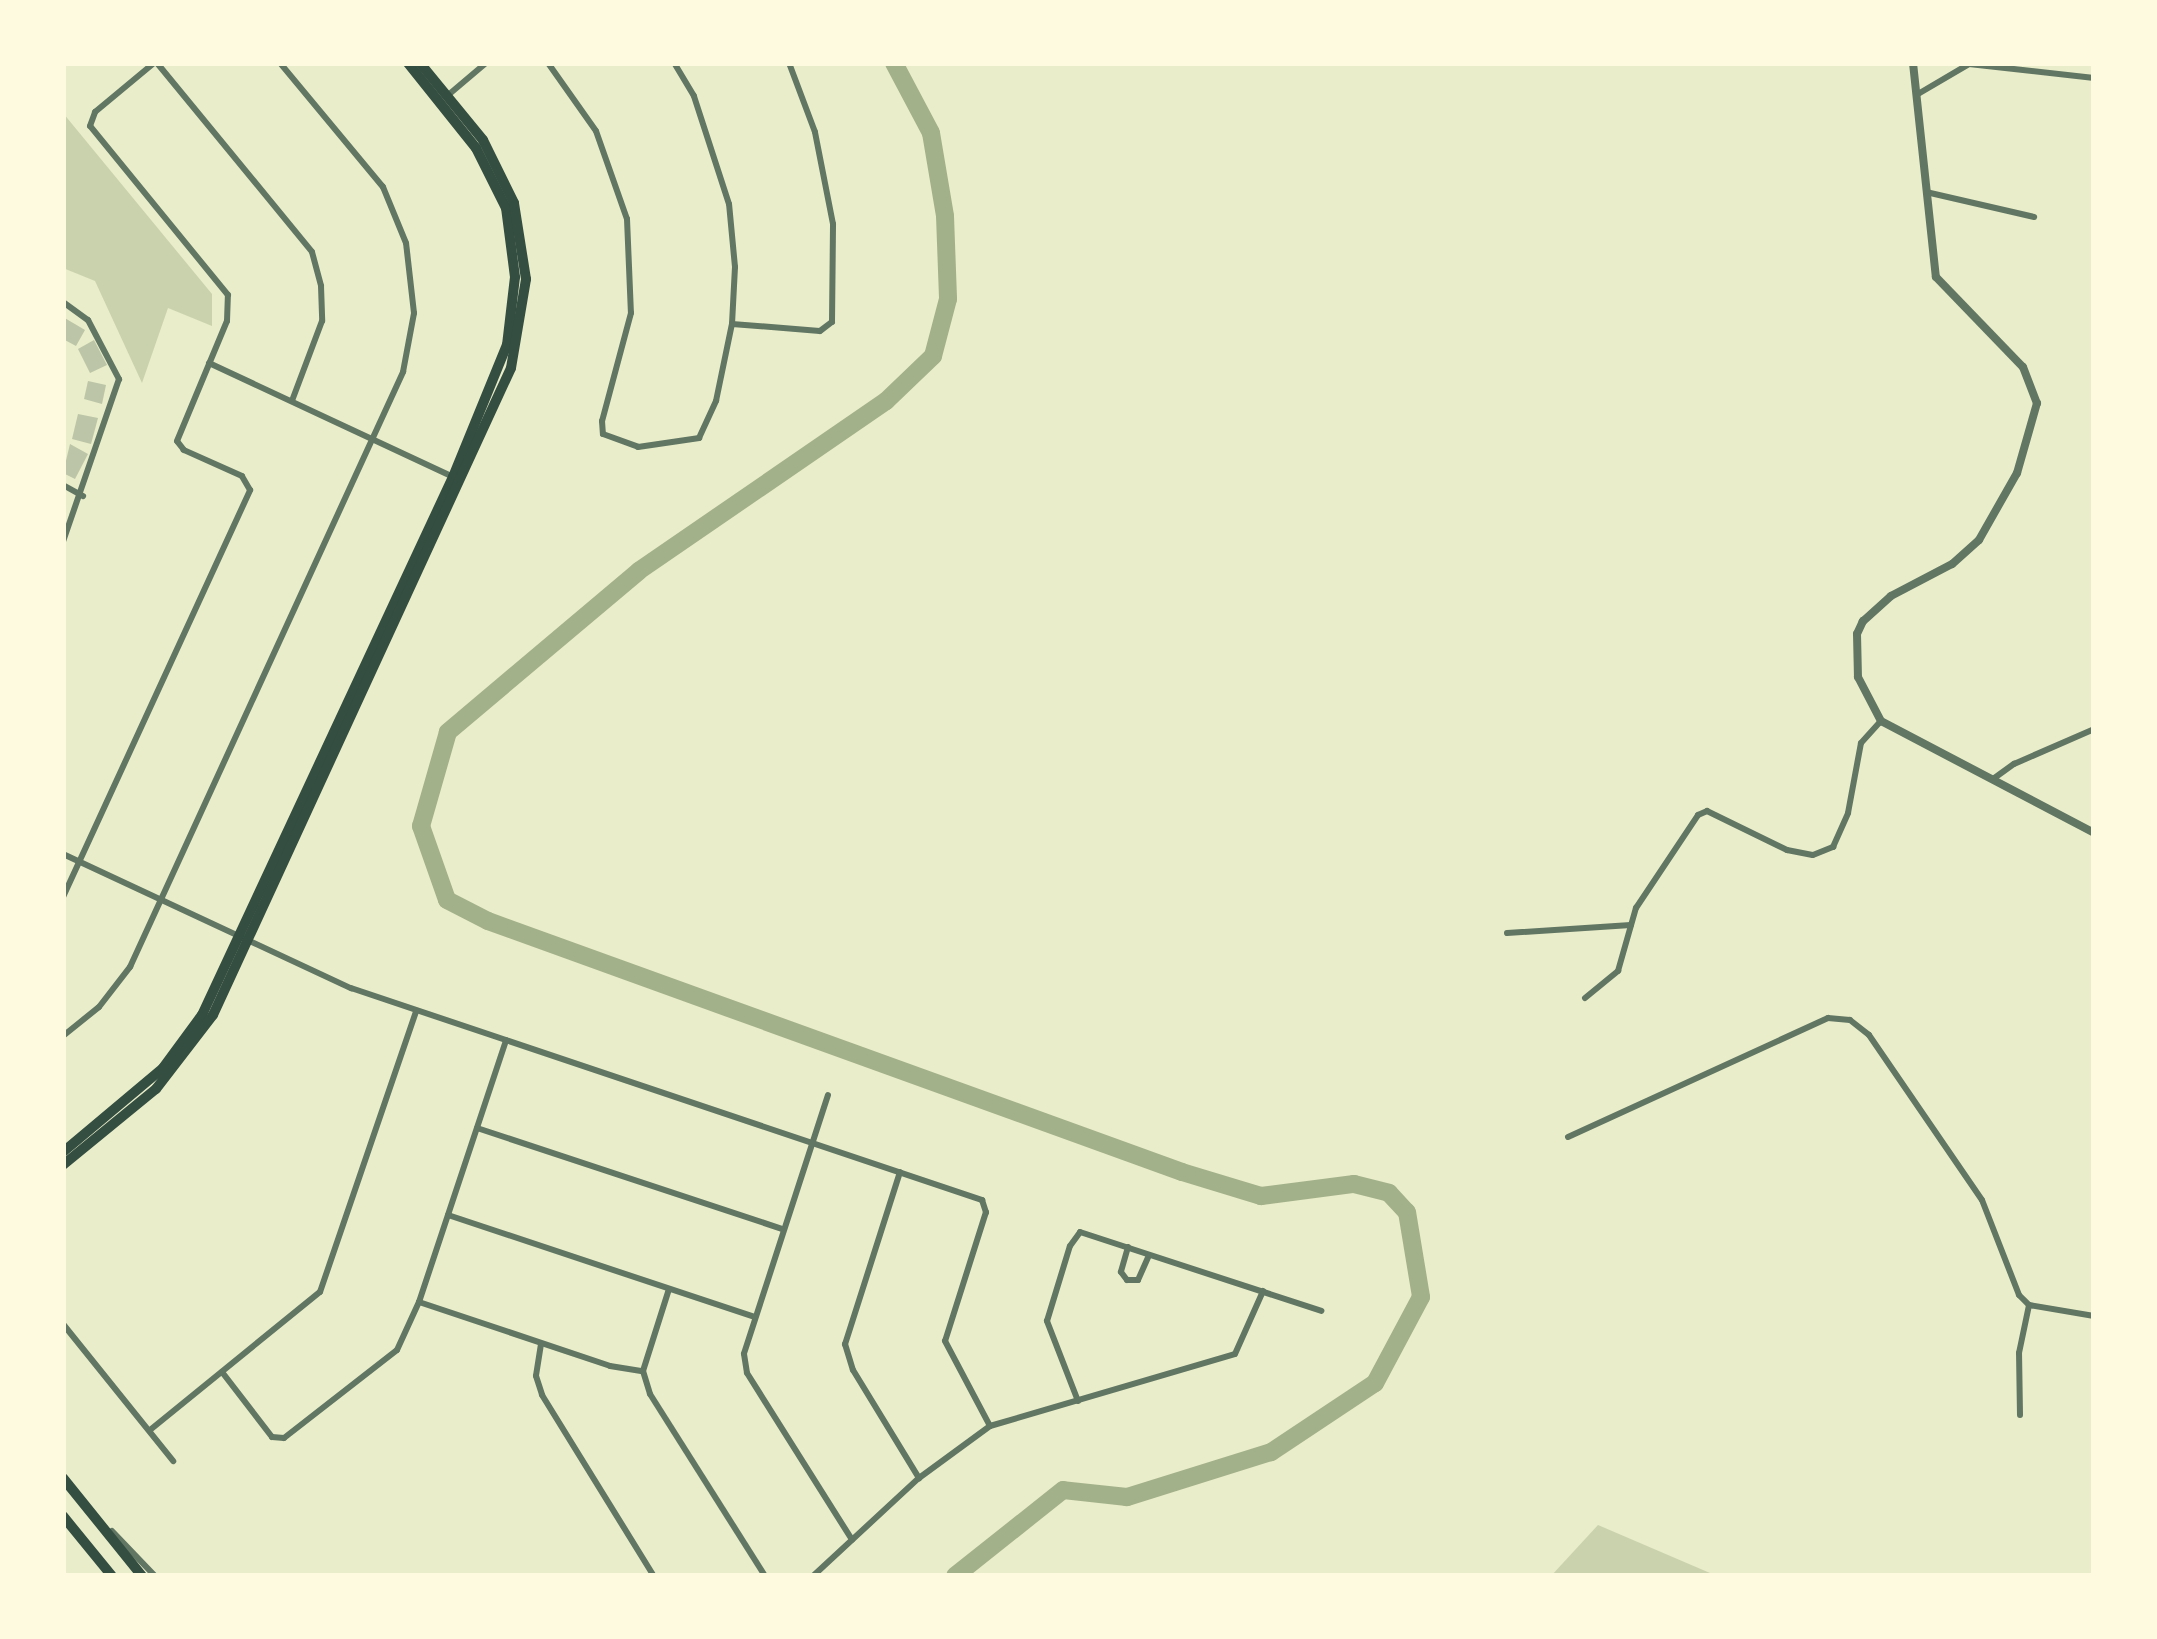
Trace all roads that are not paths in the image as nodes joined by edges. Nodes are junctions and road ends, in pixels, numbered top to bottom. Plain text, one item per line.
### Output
1 (156, 63) edge
2 (280, 63) edge
3 (408, 63) edge
4 (420, 63) edge
5 (486, 63) edge
6 (548, 63) edge
7 (674, 63) edge
8 (789, 63) edge
9 (1913, 63) edge
10 (2094, 77) edge
11 (1918, 94) junction
12 (444, 98) junction
13 (1926, 192) junction
14 (2034, 217) dead end
15 (63, 302) edge
16 (732, 324) junction
17 (208, 362) junction
18 (292, 401) junction
19 (373, 438) junction
20 (457, 479) junction
21 (63, 485) edge
22 (83, 496) junction
23 (63, 542) edge
24 (1881, 721) junction
25 (2094, 729) edge
26 (1993, 779) junction
27 (2094, 833) edge
28 (63, 854) edge
29 (80, 862) junction
30 (63, 897) edge
31 (161, 900) junction
32 (1631, 925) junction
33 (1507, 933) dead end
34 (246, 938) junction
35 (1585, 998) dead end
36 (416, 1011) junction
37 (63, 1036) edge
38 (506, 1040) junction
39 (828, 1095) dead end
40 (477, 1128) junction
41 (1568, 1137) dead end
42 (812, 1142) junction
43 (63, 1152) edge
44 (63, 1165) edge
45 (900, 1172) junction
46 (448, 1215) junction
47 (782, 1229) junction
48 (1128, 1247) junction
49 (1149, 1255) junction
50 (670, 1289) junction
51 (1263, 1292) junction
52 (419, 1303) junction
53 (2029, 1305) junction
54 (1321, 1311) dead end
55 (2094, 1316) edge
56 (754, 1317) junction
57 (63, 1324) edge
58 (542, 1344) junction
59 (643, 1371) junction
60 (222, 1372) junction
61 (1078, 1401) junction
62 (2020, 1414) dead end
63 (991, 1426) junction
64 (150, 1430) junction
65 (173, 1461) dead end
66 (63, 1478) edge
67 (920, 1478) junction
68 (91, 1511) junction
69 (63, 1516) edge
70 (852, 1540) junction
71 (112, 1576) edge
72 (142, 1576) edge
73 (155, 1576) edge
74 (654, 1576) edge
75 (765, 1576) edge
76 (813, 1576) edge

1 - 17 street
1 - 18 street
2 - 19 street
3 - 12 main road
4 - 12 main road
5 - 12 street
6 - 16 street
7 - 16 street
8 - 16 street
9 - 11 street
10 - 11 street
11 - 13 street
12 - 20 main road
13 - 14 street
13 - 24 street
15 - 22 street
17 - 18 street
17 - 29 street
18 - 19 street
19 - 20 street
19 - 31 street
20 - 34 main road
21 - 22 street
22 - 23 street
24 - 26 street
24 - 32 street
25 - 26 street
26 - 27 street
28 - 29 street
29 - 30 street
29 - 31 street
31 - 34 street
31 - 37 street
32 - 33 street
32 - 35 street
34 - 36 street
34 - 43 main road
34 - 44 main road
36 - 38 street
36 - 60 street
38 - 40 street
38 - 42 street
39 - 42 street
40 - 46 street
40 - 47 street
41 - 53 street
42 - 45 street
42 - 47 street
45 - 63 street
45 - 67 street
46 - 50 street
46 - 52 street
47 - 56 street
48 - 49 street
48 - 49 street
48 - 61 street
49 - 51 street
50 - 56 street
50 - 59 street
51 - 54 street
51 - 61 street
52 - 58 street
52 - 60 street
53 - 55 street
53 - 62 street
56 - 70 street
57 - 64 street
58 - 59 street
58 - 74 street
59 - 75 street
60 - 64 street
61 - 63 street
63 - 67 street
64 - 65 street
66 - 68 main road
67 - 70 street
68 - 72 main road
68 - 73 street
69 - 71 main road
70 - 76 street

